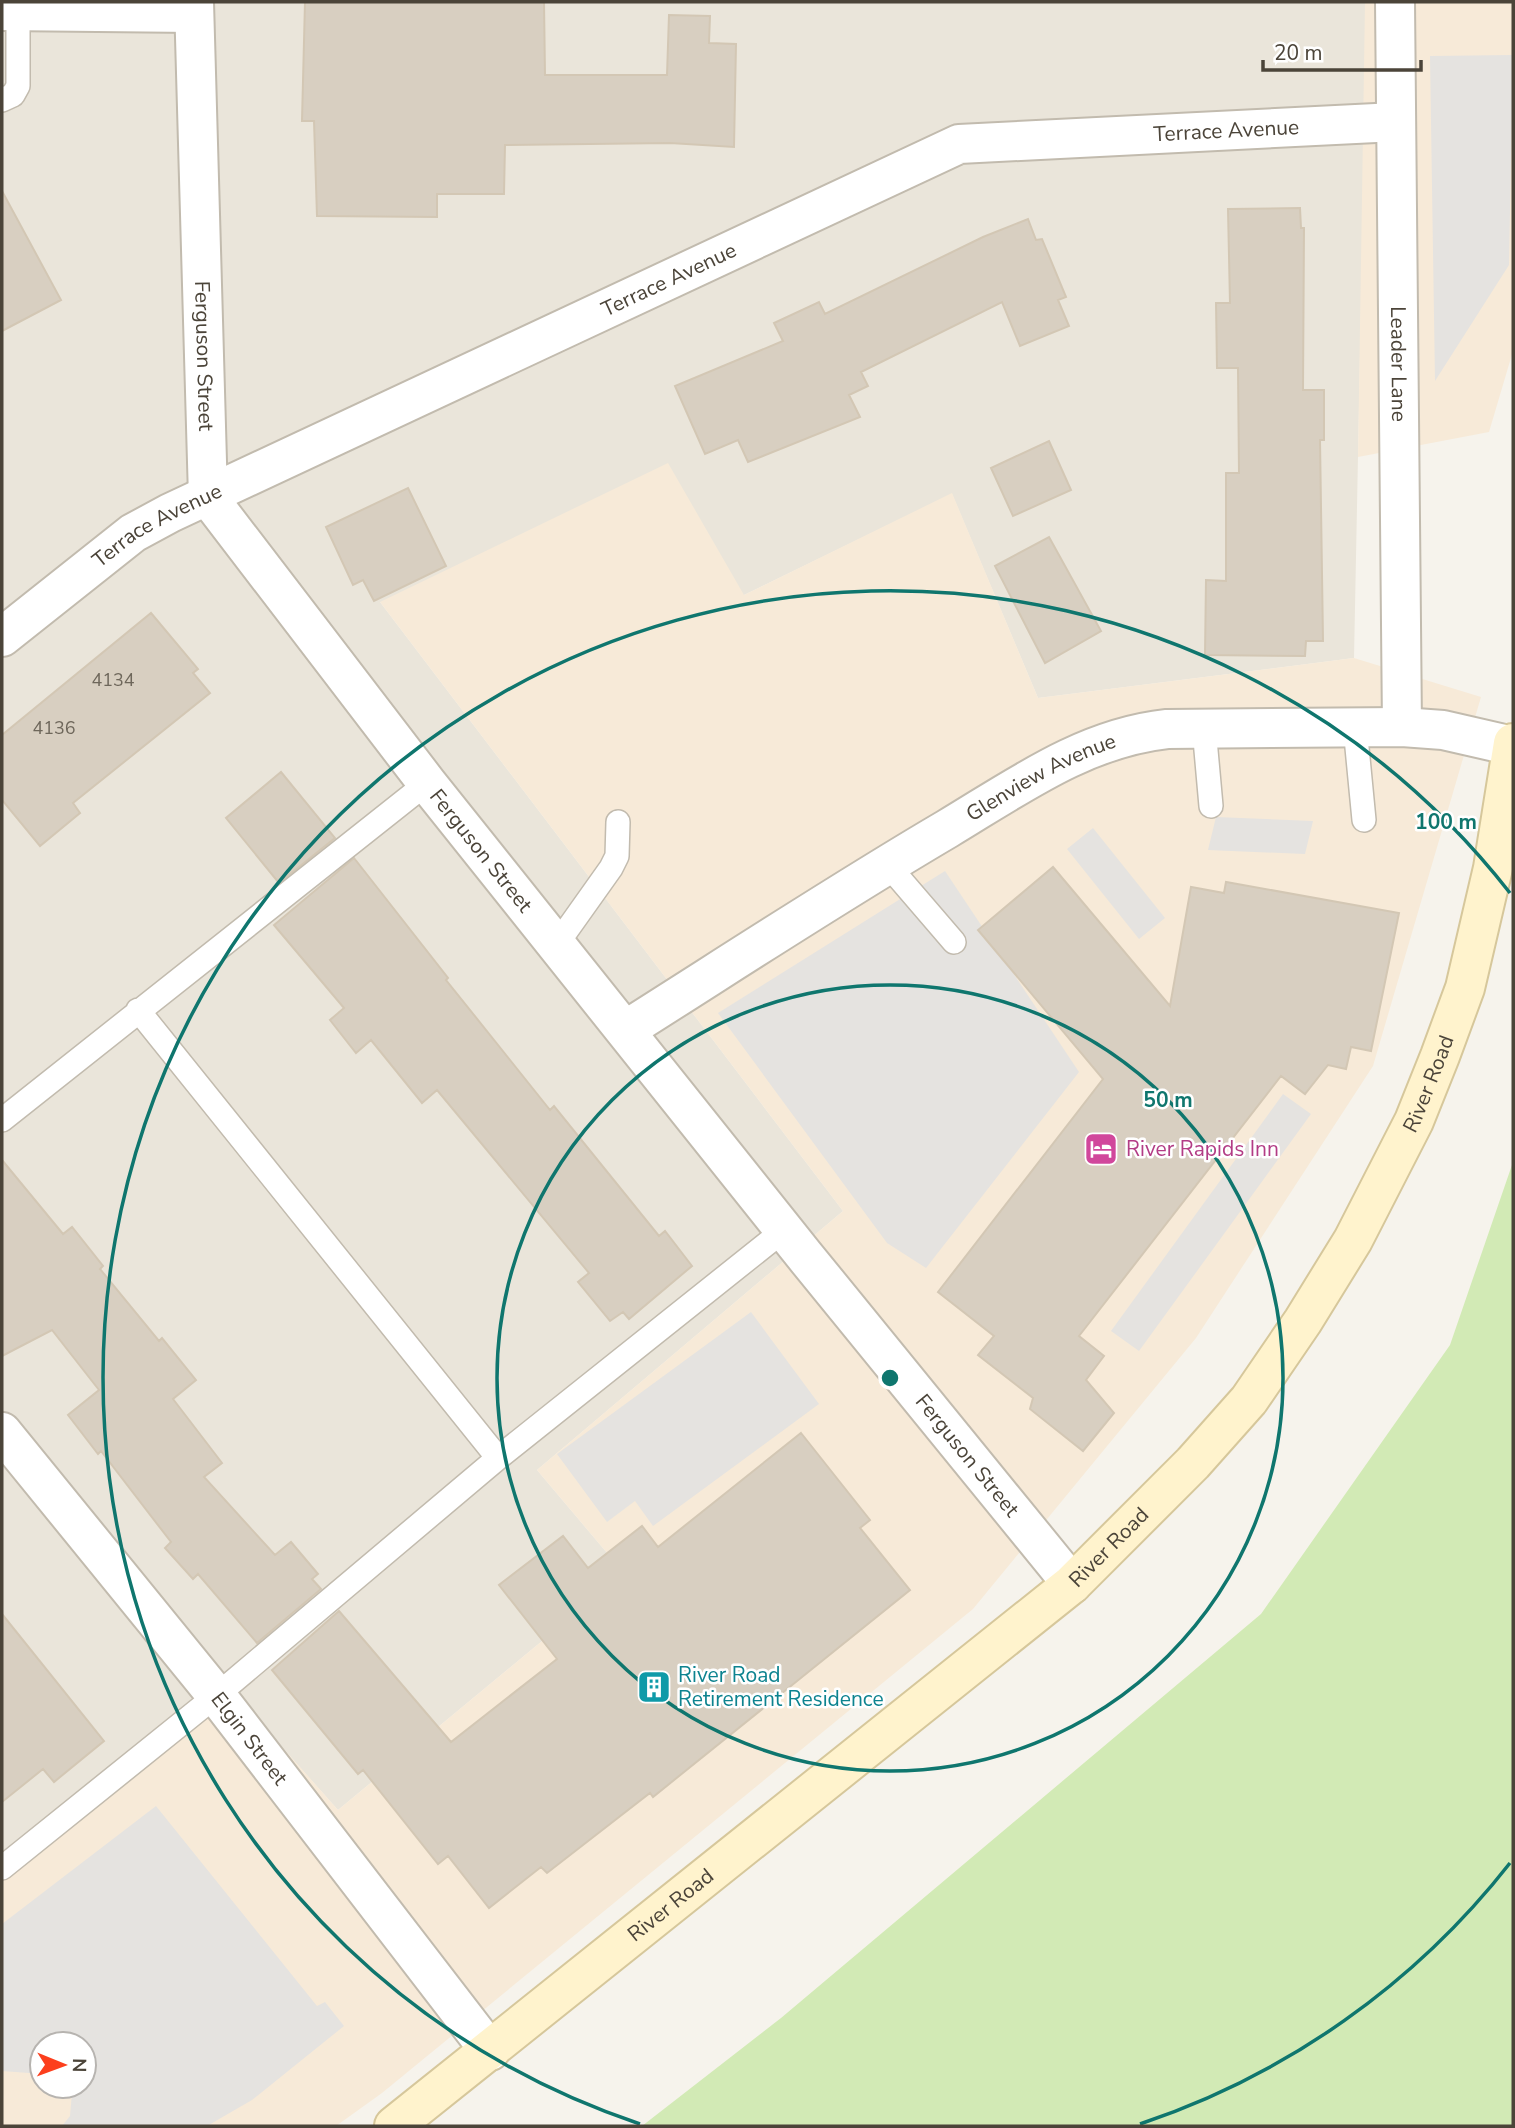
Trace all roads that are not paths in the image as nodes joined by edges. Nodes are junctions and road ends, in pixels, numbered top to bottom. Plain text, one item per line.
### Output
1 (1395, 2) edge
2 (194, 7) edge
3 (10, 11) edge
4 (2, 100) edge
5 (1396, 122) junction
6 (208, 497) junction
7 (2, 637) edge
8 (1355, 727) junction
9 (1402, 727) junction
10 (1205, 728) junction
11 (1513, 744) edge
12 (427, 783) junction
13 (1211, 806) dead end
14 (1364, 820) dead end
15 (618, 822) dead end
16 (887, 864) junction
17 (954, 942) dead end
18 (557, 944) junction
19 (138, 1010) junction
20 (627, 1029) junction
21 (2, 1120) edge
22 (784, 1230) junction
23 (2, 1432) edge
24 (498, 1458) junction
25 (1072, 1584) junction
26 (216, 1695) junction
27 (2, 1868) edge
28 (490, 2051) junction
29 (394, 2126) edge

1 - 5 street, Leader Lane
2 - 3 street
2 - 6 street, Ferguson Street
3 - 4 lane
5 - 6 street, Terrace Avenue
5 - 9 street, Leader Lane
6 - 7 street, Terrace Avenue
6 - 12 street, Ferguson Street
8 - 9 street, Glenview Avenue
8 - 10 street, Glenview Avenue
8 - 14 lane
9 - 11 street, Glenview Avenue
10 - 13 lane
10 - 16 street, Glenview Avenue
11 - 25 main road, River Road
12 - 18 street, Ferguson Street
12 - 19 lane
15 - 18 lane
16 - 17 lane
16 - 20 street, Glenview Avenue
18 - 20 street, Ferguson Street
19 - 21 lane
19 - 24 lane
20 - 22 street, Ferguson Street
22 - 24 lane
22 - 25 street, Ferguson Street
23 - 26 street, Elgin Street
24 - 26 lane
25 - 28 main road, River Road
26 - 27 lane
26 - 28 street, Elgin Street
28 - 29 main road, River Road

